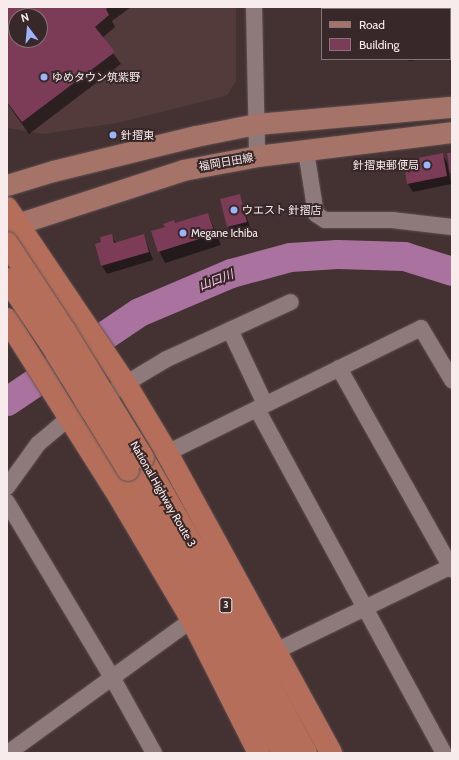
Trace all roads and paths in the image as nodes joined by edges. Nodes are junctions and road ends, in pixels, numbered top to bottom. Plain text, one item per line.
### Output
1 (254, 7) edge
2 (452, 107) edge
3 (256, 124) junction
4 (452, 132) edge
5 (306, 151) junction
6 (257, 156) junction
7 (7, 185) edge
8 (10, 221) edge
9 (452, 227) edge
10 (7, 243) edge
11 (7, 279) edge
12 (291, 302) dead end
13 (7, 319) edge
14 (230, 330) junction
15 (339, 368) junction
16 (122, 380) junction
17 (452, 380) edge
18 (261, 406) junction
19 (67, 412) junction
20 (167, 453) junction
21 (136, 464) junction
22 (7, 487) edge
23 (7, 502) edge
24 (452, 567) edge
25 (366, 608) junction
26 (192, 620) junction
27 (276, 650) junction
28 (113, 679) junction
29 (8, 753) edge
30 (154, 753) edge
31 (259, 753) edge
32 (283, 753) edge
33 (306, 753) edge
34 (331, 753) edge
35 (444, 753) edge

1 - 3 street
2 - 3 main road
3 - 6 street
3 - 7 main road
4 - 5 main road, 福岡日田線
5 - 6 main road, 福岡日田線
5 - 9 street
6 - 8 main road, 福岡日田線
8 - 16 highway
10 - 21 highway, National Highway Route 3 / 3, bridge
11 - 21 highway, National Highway Route 3 / 3, bridge
12 - 14 street
13 - 19 highway
14 - 16 street
14 - 18 street
15 - 17 street
15 - 18 street
15 - 24 street
16 - 19 street
16 - 20 highway
18 - 20 street
18 - 25 street
19 - 22 street
19 - 26 highway
20 - 27 highway
21 - 32 highway, National Highway Route 3 / 3
21 - 33 highway, National Highway Route 3 / 3
23 - 28 street
24 - 25 street
25 - 27 street
25 - 35 street
26 - 28 street
26 - 31 highway
27 - 34 highway
28 - 29 street
28 - 30 street

